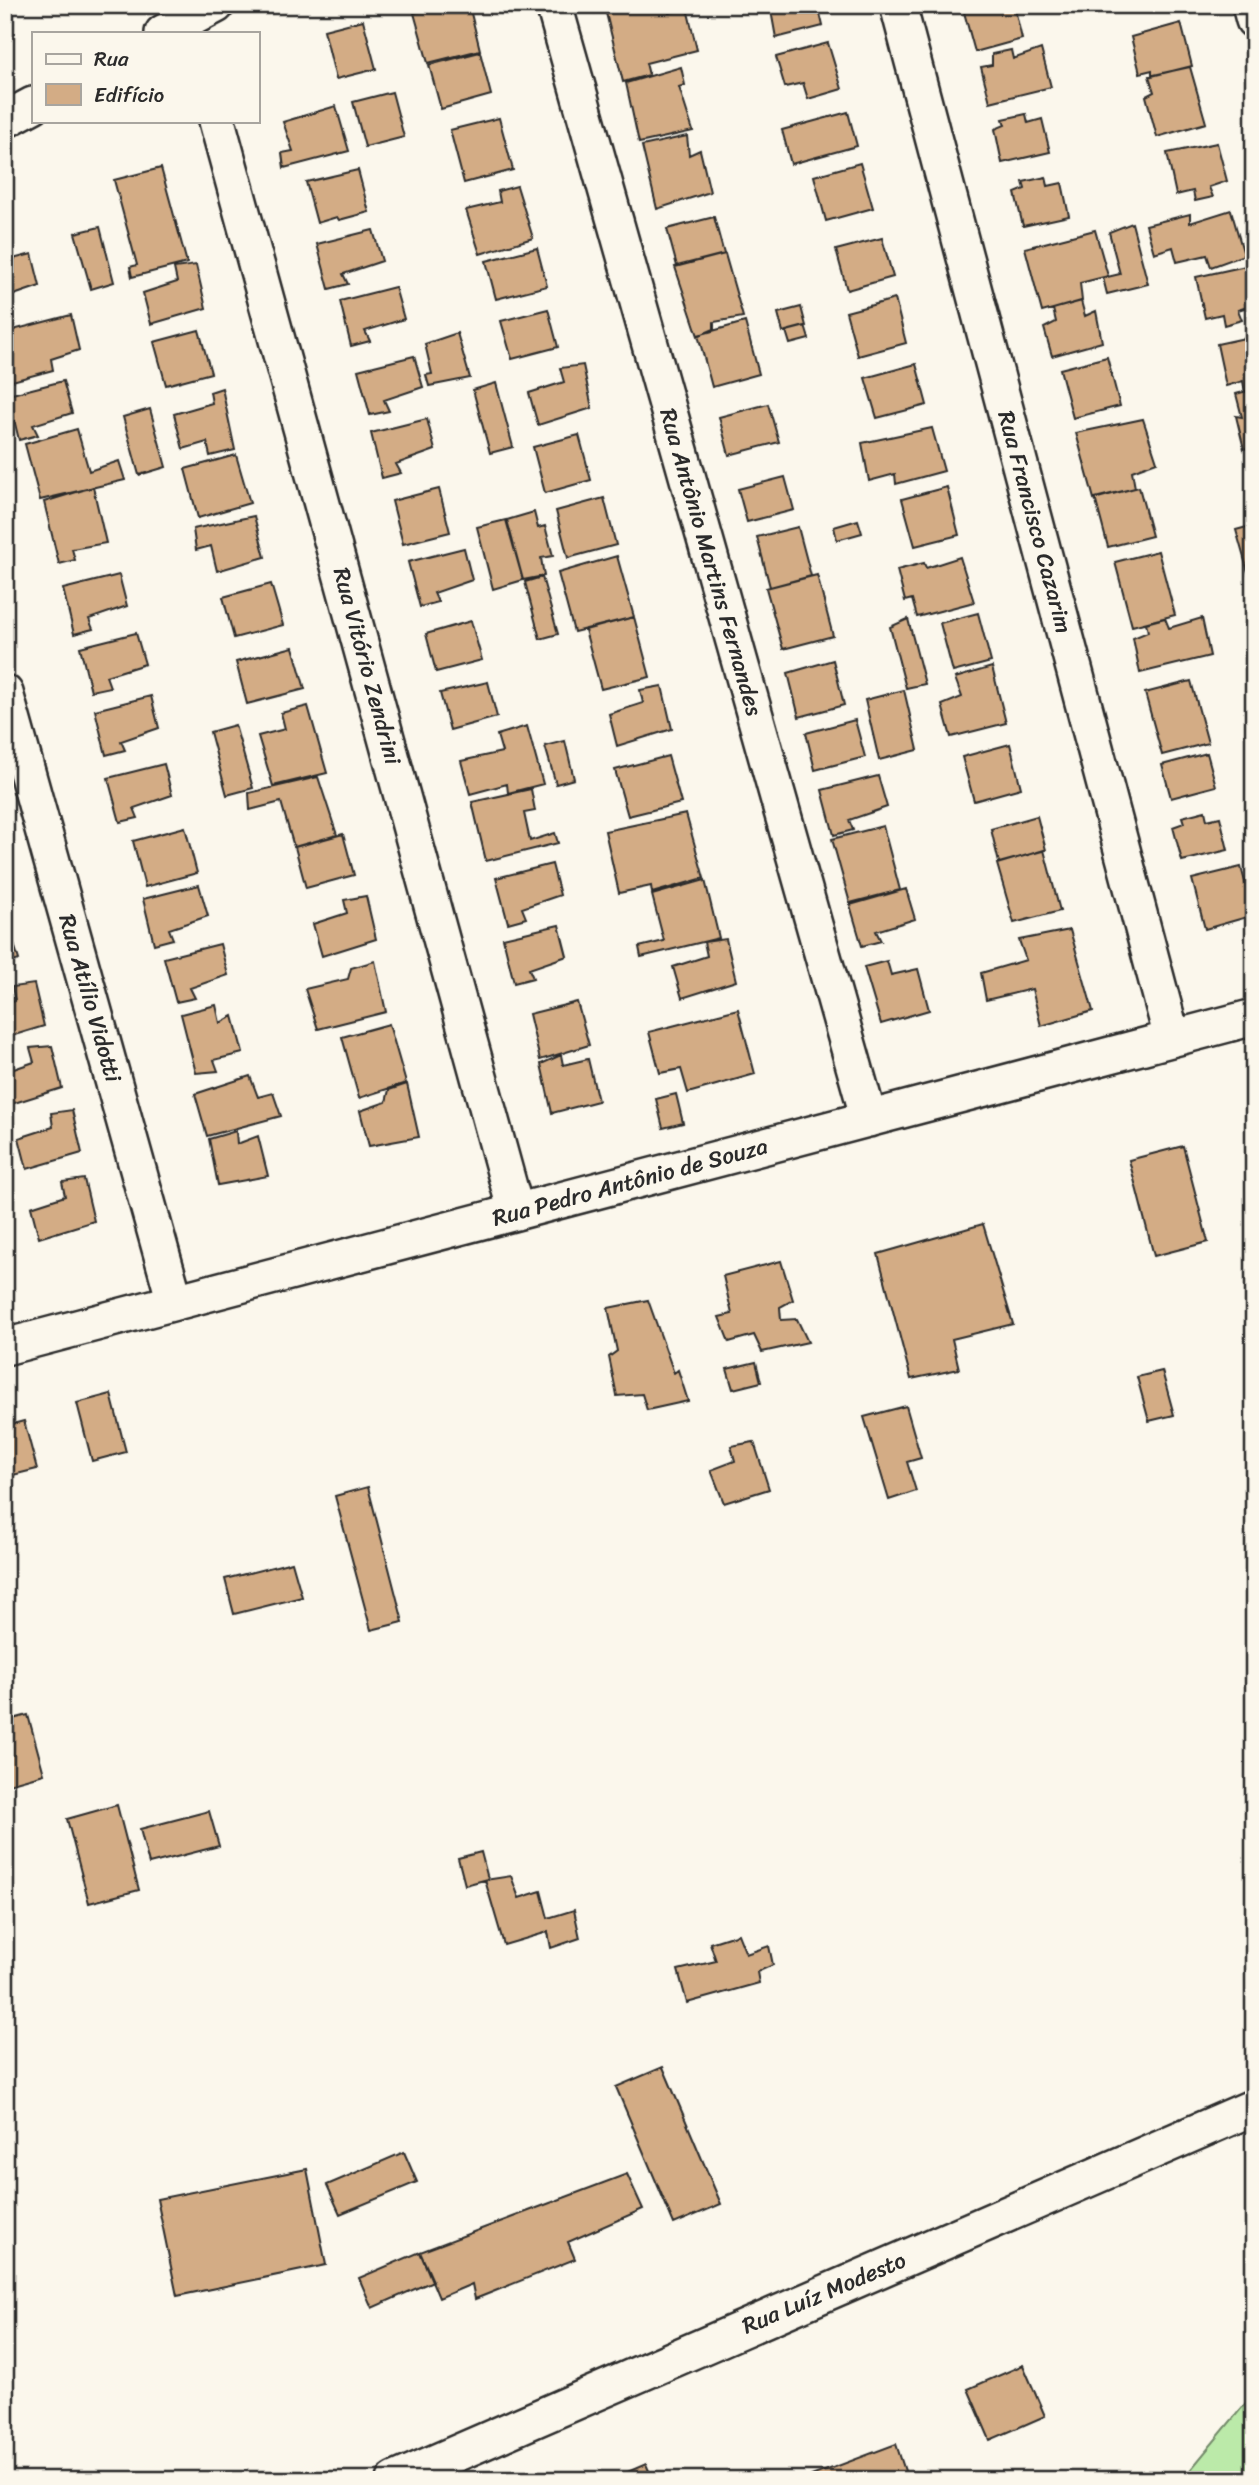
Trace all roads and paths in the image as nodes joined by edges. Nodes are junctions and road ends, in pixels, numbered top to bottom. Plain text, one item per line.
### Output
1 (554, 5) edge
2 (898, 5) edge
3 (1250, 5) edge
4 (1254, 20) edge
5 (32, 105) edge
6 (5, 120) edge
7 (218, 122) edge
8 (5, 693) edge
9 (1254, 1017) edge
10 (1172, 1038) junction
11 (869, 1119) junction
12 (516, 1212) junction
13 (176, 1302) junction
14 (5, 1348) edge
15 (1254, 2107) edge
16 (395, 2480) edge

1 - 11 street, Rua Antônio Martins Fernandes
2 - 10 street, Rua Francisco Cazarim
3 - 4 street
5 - 6 street
7 - 12 street, Rua Vitório Zendrini
8 - 13 street, Rua Atílio Vidotti
9 - 10 street, Rua Pedro Antônio de Souza
10 - 11 street, Rua Pedro Antônio de Souza
11 - 12 street, Rua Pedro Antônio de Souza
12 - 13 street, Rua Pedro Antônio de Souza
13 - 14 street, Rua Pedro Antônio de Souza
15 - 16 street, Rua Luíz Modesto

